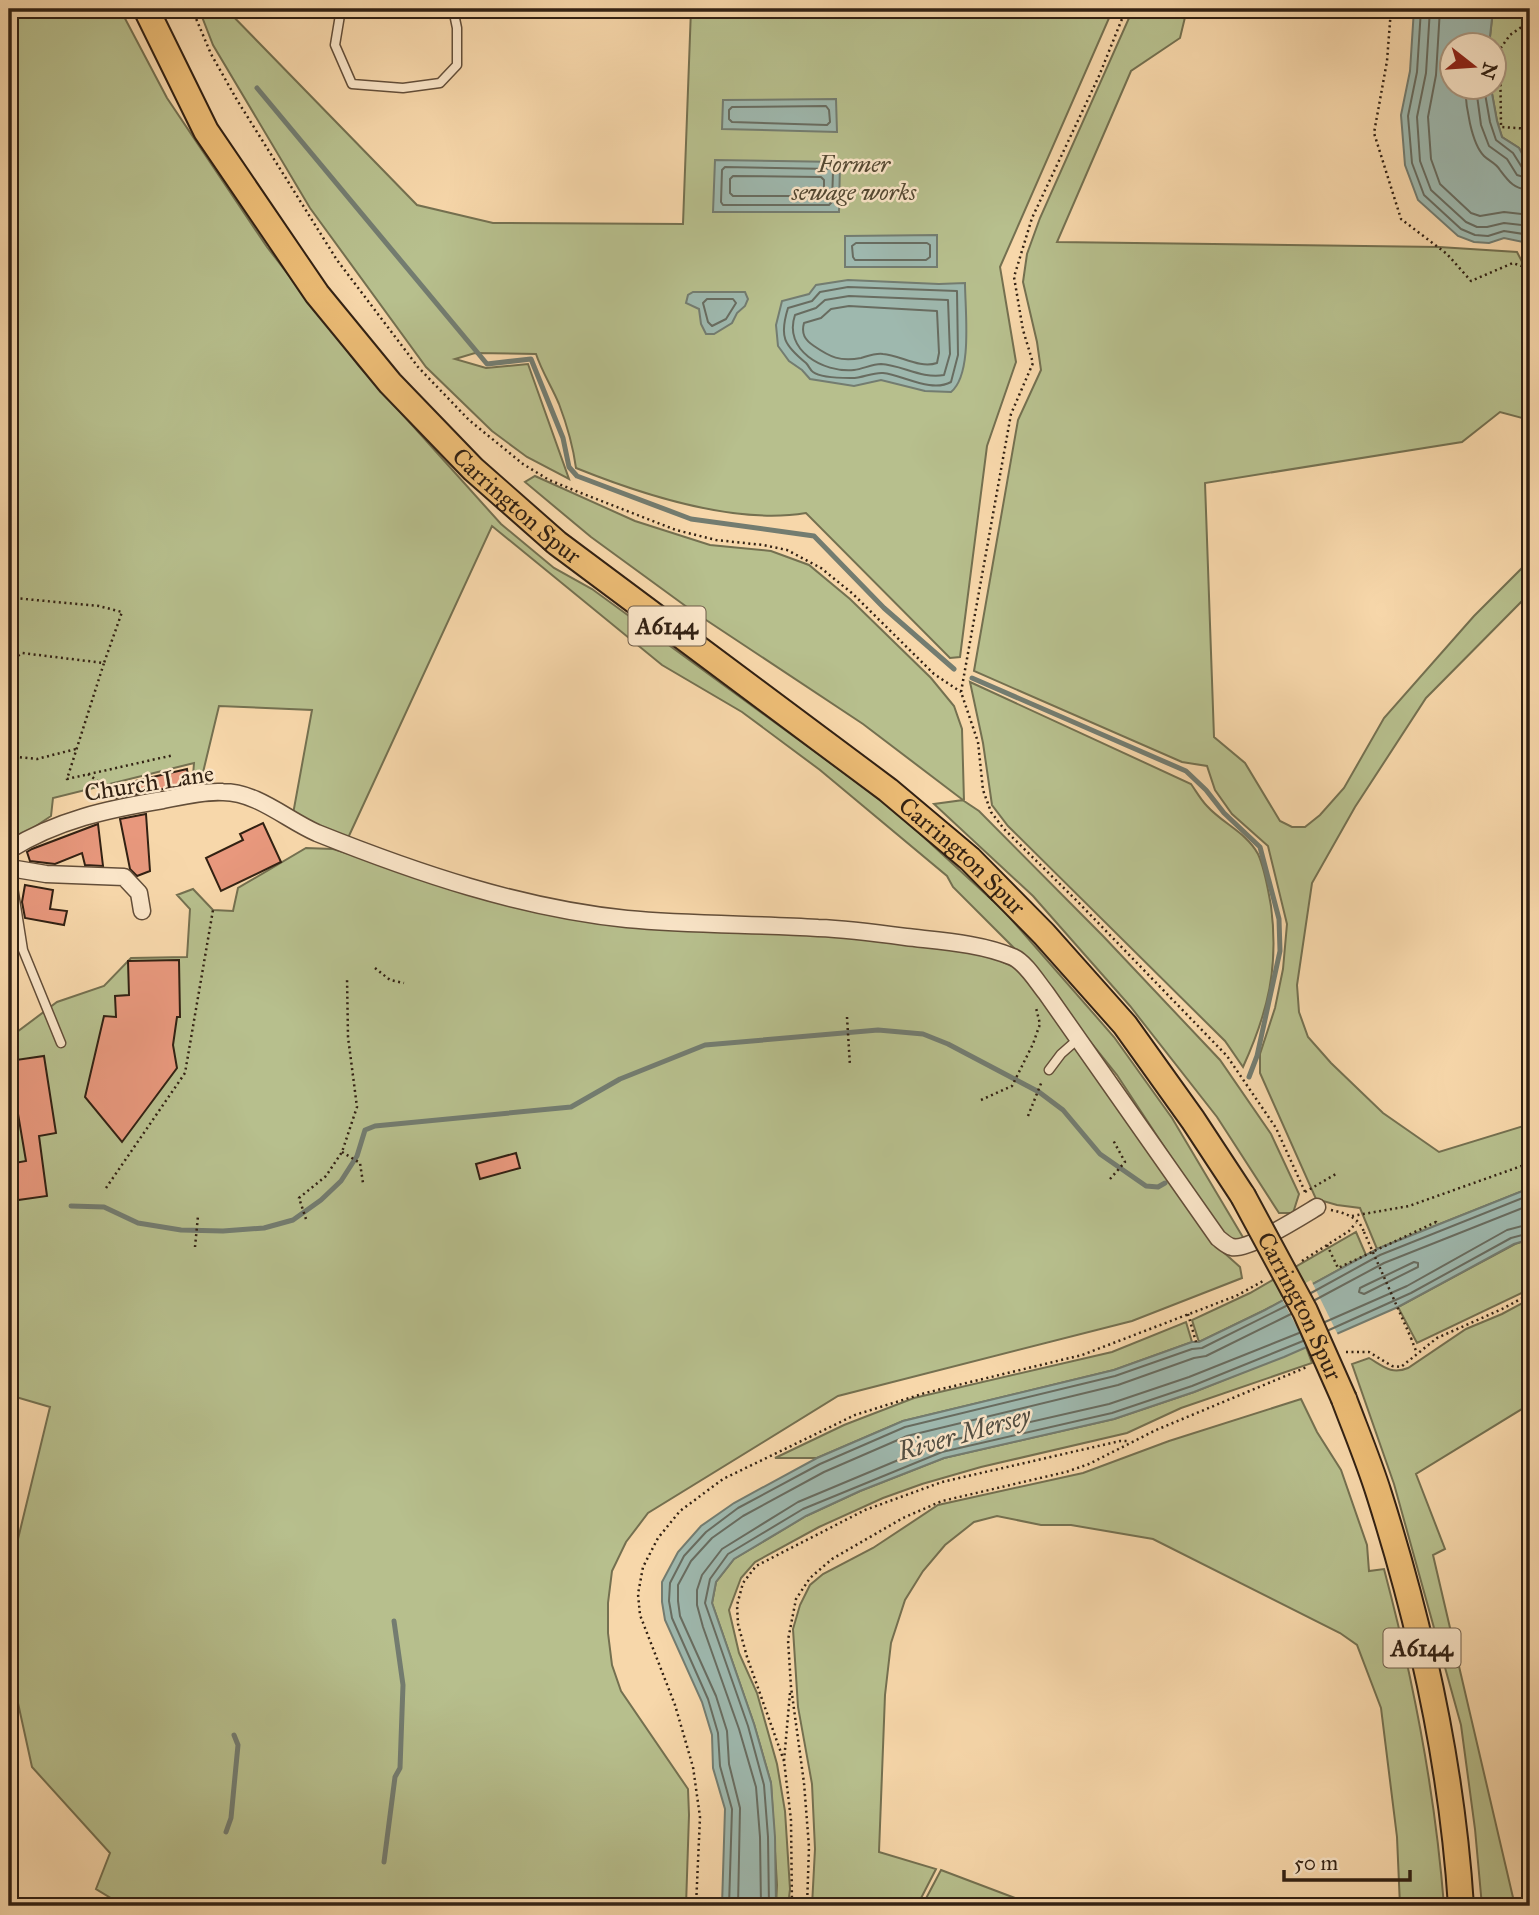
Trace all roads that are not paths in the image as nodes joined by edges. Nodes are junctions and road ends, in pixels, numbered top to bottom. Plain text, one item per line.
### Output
1 (146, 9) edge
2 (341, 9) edge
3 (453, 9) edge
4 (9, 850) edge
5 (10, 865) edge
6 (142, 911) dead end
7 (1078, 1039) junction
8 (61, 1043) dead end
9 (1049, 1070) dead end
10 (1317, 1207) road end
11 (1461, 1906) edge

1 - 11 main road, Carrington Spur / A6144, bridge
2 - 3 lane
4 - 7 street, Church Lane
5 - 6 street
5 - 8 lane
7 - 9 lane
7 - 10 street, Church Lane

